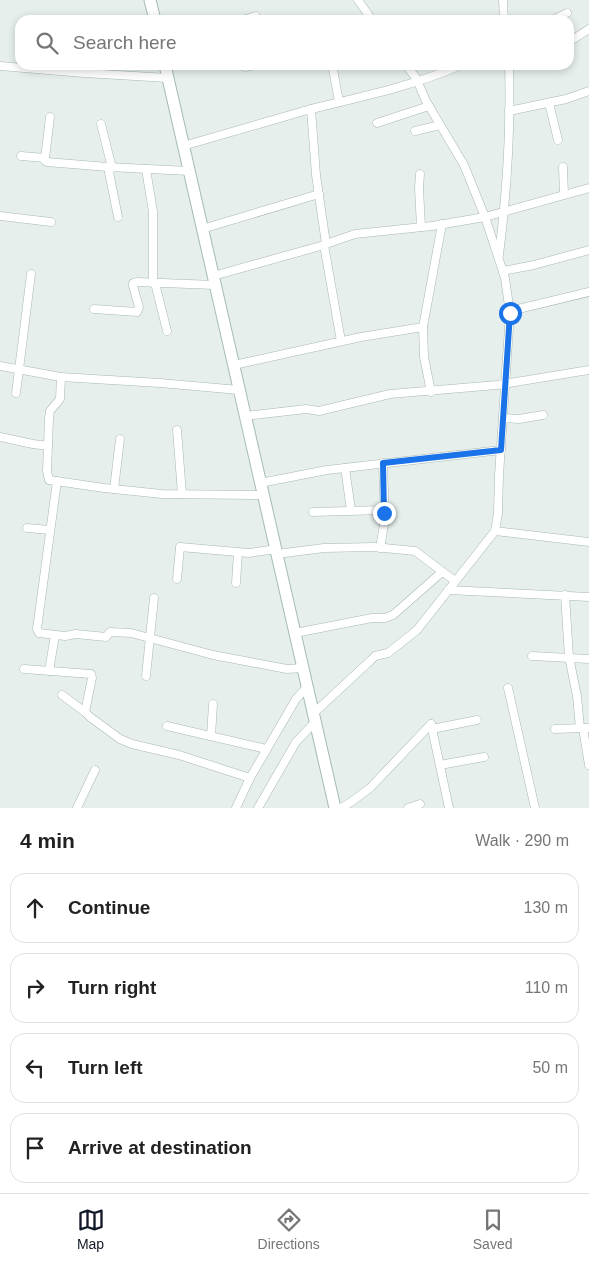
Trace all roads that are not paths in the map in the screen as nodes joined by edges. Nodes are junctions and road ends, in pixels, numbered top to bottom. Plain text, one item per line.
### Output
1 (150, 0) edge
2 (358, 0) edge
3 (503, 0) edge
4 (567, 13) dead end
5 (153, 15) edge
6 (368, 15) edge
7 (504, 15) edge
8 (563, 15) edge
9 (589, 29) edge
10 (574, 39) edge
11 (0, 66) edge
12 (15, 67) edge
13 (70, 70) edge
14 (166, 70) edge
15 (333, 70) edge
16 (409, 70) edge
17 (447, 70) edge
18 (509, 70) edge
19 (168, 78) junction
20 (417, 81) junction
21 (589, 91) edge
22 (339, 102) junction
23 (548, 103) junction
24 (429, 106) junction
25 (310, 109) junction
26 (510, 111) junction
27 (50, 118) dead end
28 (377, 123) dead end
29 (101, 124) dead end
30 (440, 125) junction
31 (416, 131) dead end
32 (558, 140) dead end
33 (183, 146) junction
34 (21, 156) dead end
35 (45, 158) junction
36 (110, 167) junction
37 (563, 167) dead end
38 (146, 169) junction
39 (189, 171) junction
40 (420, 174) dead end
41 (589, 188) edge
42 (319, 194) junction
43 (564, 195) junction
44 (505, 211) junction
45 (0, 216) edge
46 (118, 217) dead end
47 (485, 217) junction
48 (51, 222) dead end
49 (442, 224) junction
50 (421, 227) junction
51 (202, 228) junction
52 (325, 245) junction
53 (589, 250) edge
54 (499, 258) junction
55 (503, 271) junction
56 (31, 274) dead end
57 (214, 281) junction
58 (154, 283) junction
59 (589, 292) edge
60 (94, 309) dead end
61 (510, 311) junction
62 (423, 327) junction
63 (167, 331) dead end
64 (341, 341) junction
65 (234, 365) junction
66 (0, 366) edge
67 (18, 369) junction
68 (589, 370) edge
69 (61, 377) junction
70 (506, 383) junction
71 (239, 390) junction
72 (431, 392) junction
73 (16, 393) dead end
74 (543, 415) dead end
75 (245, 416) junction
76 (503, 418) junction
77 (177, 430) dead end
78 (0, 437) edge
79 (120, 439) dead end
80 (48, 446) junction
81 (501, 450) junction
82 (383, 463) junction
83 (345, 468) junction
84 (57, 481) junction
85 (260, 483) junction
86 (114, 489) junction
87 (182, 494) junction
88 (263, 495) junction
89 (351, 510) junction
90 (384, 510) junction
91 (313, 512) dead end
92 (27, 528) dead end
93 (50, 530) junction
94 (496, 531) junction
95 (589, 542) edge
96 (380, 548) junction
97 (238, 552) junction
98 (276, 552) junction
99 (444, 573) junction
100 (177, 579) dead end
101 (454, 580) junction
102 (236, 583) dead end
103 (448, 590) junction
104 (564, 596) junction
105 (589, 597) edge
106 (154, 598) dead end
107 (295, 633) junction
108 (55, 635) junction
109 (150, 638) junction
110 (532, 656) dead end
111 (569, 657) junction
112 (589, 659) edge
113 (303, 668) junction
114 (24, 669) dead end
115 (49, 671) junction
116 (146, 676) dead end
117 (307, 687) junction
118 (508, 688) dead end
119 (62, 695) dead end
120 (213, 704) dead end
121 (85, 712) junction
122 (315, 717) junction
123 (477, 720) dead end
124 (167, 726) dead end
125 (584, 728) edge
126 (432, 729) junction
127 (554, 729) dead end
128 (211, 736) junction
129 (266, 750) junction
130 (484, 757) dead end
131 (440, 765) junction
132 (589, 765) edge
133 (95, 770) dead end
134 (250, 778) junction
135 (420, 804) dead end
136 (77, 808) edge
137 (236, 808) edge
138 (258, 808) edge
139 (335, 808) edge
140 (341, 808) edge
141 (408, 808) edge
142 (449, 808) edge
143 (535, 808) edge

1 - 5 main road
2 - 6 street
3 - 7 street
4 - 8 street
9 - 10 street
11 - 12 street
13 - 19 street
14 - 19 main road
15 - 22 street
16 - 20 street
17 - 20 street
18 - 26 street
19 - 33 main road
20 - 22 street
20 - 24 street
21 - 23 street
22 - 25 street
23 - 26 street
23 - 32 street
24 - 28 street
24 - 30 street
25 - 33 street
25 - 42 street
26 - 44 street
27 - 35 street
29 - 36 street
30 - 31 street
30 - 47 street
33 - 39 main road
34 - 35 street
35 - 36 street
36 - 38 street
36 - 46 street
37 - 43 street
38 - 39 street
38 - 58 street
39 - 51 main road
40 - 50 street
41 - 43 street
42 - 51 street
42 - 52 street
43 - 44 street
44 - 47 street
44 - 54 street
45 - 48 street
47 - 49 street
47 - 54 street
49 - 50 street
49 - 62 street
50 - 52 street
51 - 57 main road
52 - 57 street
52 - 64 street
53 - 55 street
54 - 55 street
55 - 61 street
56 - 67 street
57 - 58 street
57 - 65 main road
58 - 60 street
58 - 63 street
59 - 61 street
61 - 70 street
62 - 64 street
62 - 72 street
64 - 65 street
65 - 71 main road
66 - 67 street
67 - 69 street
67 - 73 street
68 - 70 street
69 - 71 street
69 - 80 street
70 - 72 street
70 - 76 street
71 - 75 main road
72 - 75 street
74 - 76 street
75 - 85 main road
76 - 81 street
77 - 87 street
78 - 80 street
79 - 86 street
80 - 84 street
81 - 82 street
81 - 94 street
82 - 83 street
82 - 90 street
83 - 85 street
83 - 89 street
84 - 86 street
84 - 93 street
85 - 88 main road
86 - 87 street
87 - 88 street
88 - 98 main road
89 - 90 street
89 - 91 street
90 - 96 street
92 - 93 street
93 - 108 street
94 - 95 street
94 - 101 street
96 - 98 street
96 - 99 street
97 - 98 street
97 - 100 street
97 - 102 street
98 - 107 main road
99 - 101 street
99 - 107 street
101 - 103 street
103 - 104 street
103 - 122 street
104 - 105 street
104 - 111 street
106 - 109 street
107 - 113 main road
108 - 109 street
108 - 115 street
109 - 113 street
109 - 116 street
110 - 111 street
111 - 112 street
111 - 125 street
113 - 117 main road
114 - 115 street
115 - 121 street
117 - 122 main road
117 - 129 street
118 - 143 street
119 - 121 street
120 - 128 street
121 - 134 street
122 - 138 street
122 - 139 main road
123 - 126 street
124 - 128 street
125 - 127 street
125 - 132 street
126 - 131 street
126 - 140 street
128 - 129 street
129 - 134 street
130 - 131 street
131 - 142 street
133 - 136 street
134 - 137 street
135 - 141 street

